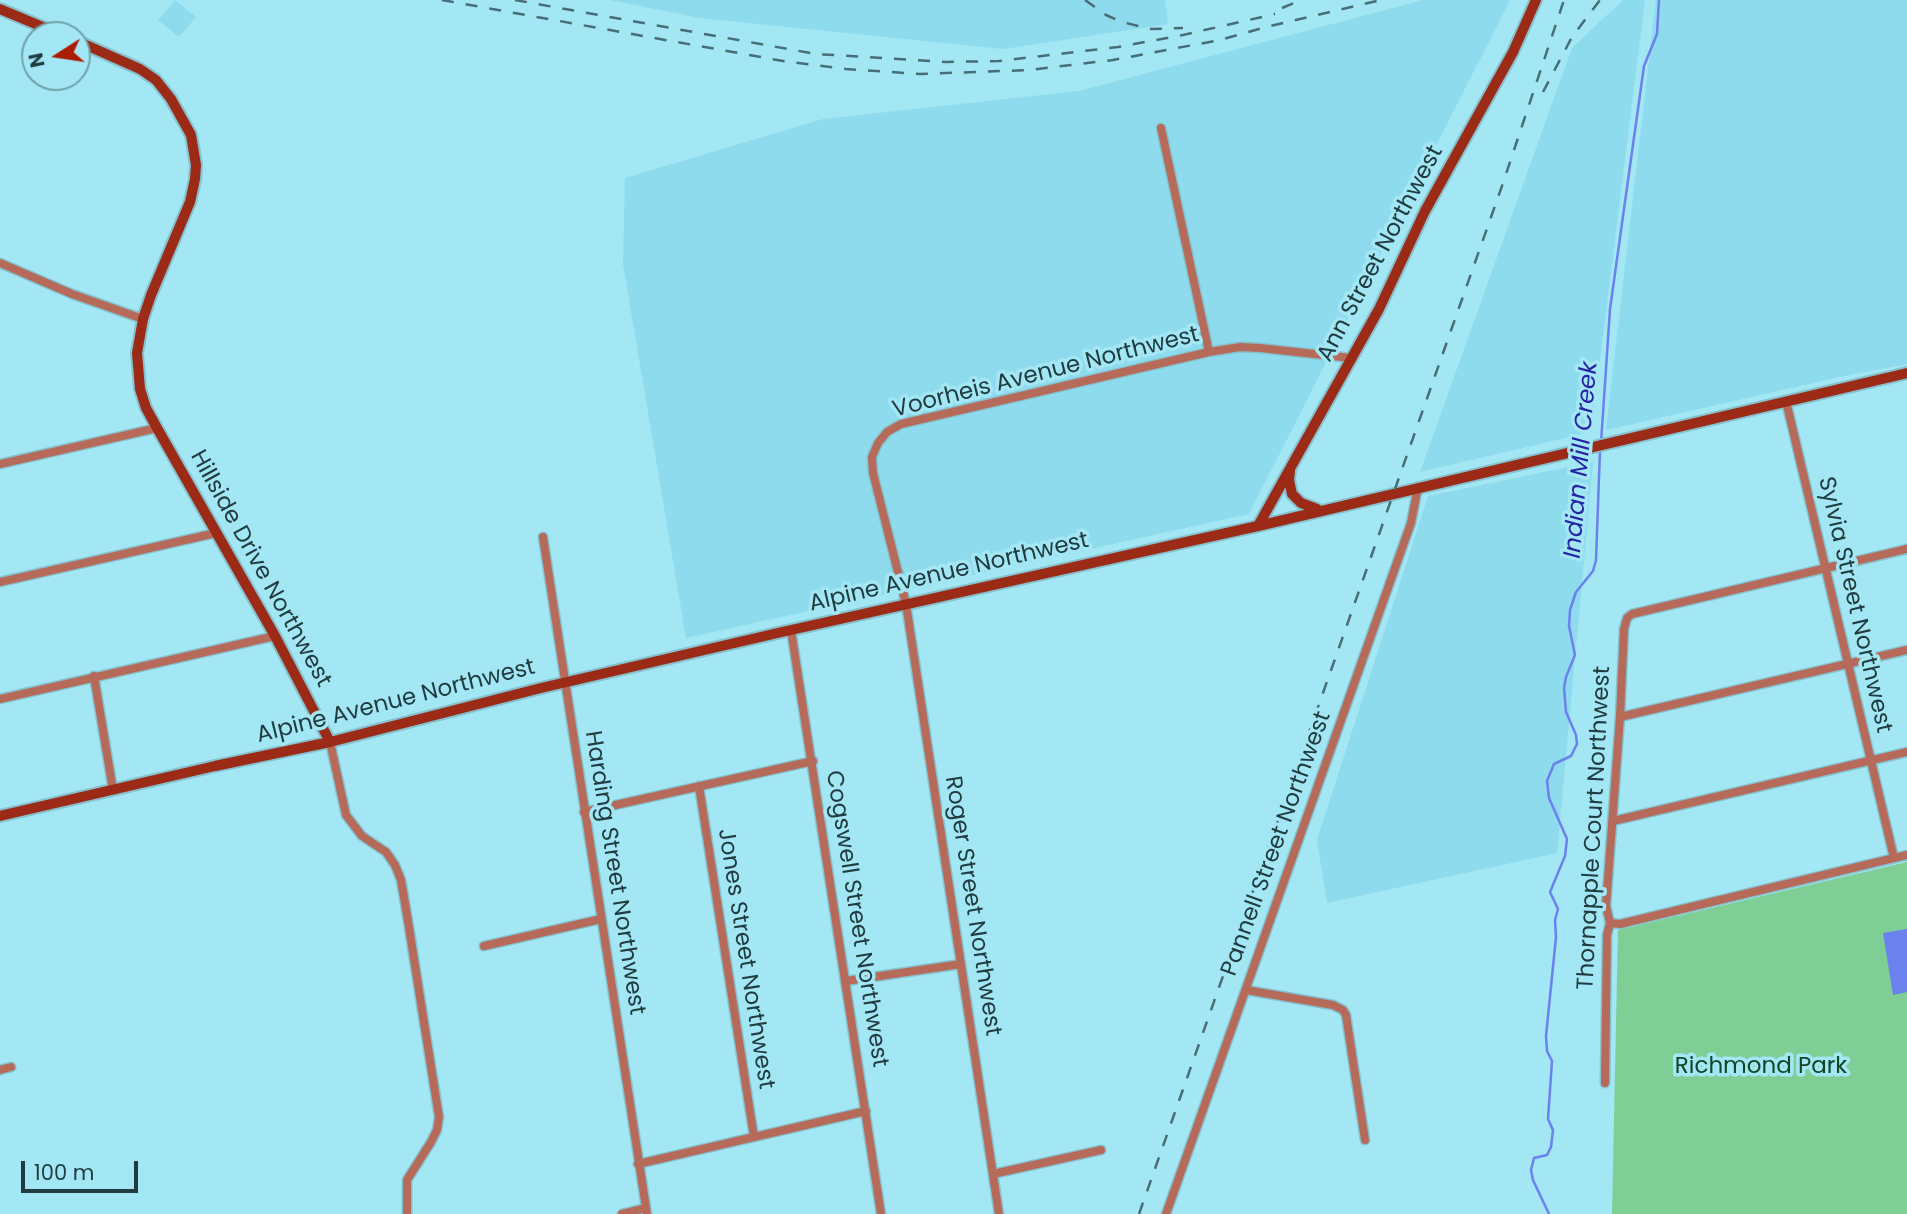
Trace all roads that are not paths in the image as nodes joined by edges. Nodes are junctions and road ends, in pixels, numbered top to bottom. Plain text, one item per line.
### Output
1 (1536, 0) edge
2 (0, 9) edge
3 (29, 21) edge
4 (91, 47) edge
5 (1161, 128) dead end
6 (0, 263) edge
7 (143, 320) junction
8 (1209, 352) junction
9 (1351, 358) junction
10 (1907, 373) edge
11 (1786, 401) junction
12 (157, 428) junction
13 (0, 464) edge
14 (1292, 464) junction
15 (1418, 486) junction
16 (1320, 510) junction
17 (1258, 526) junction
18 (216, 533) junction
19 (543, 537) dead end
20 (1907, 549) edge
21 (1826, 569) junction
22 (0, 582) edge
23 (906, 604) junction
24 (791, 629) junction
25 (275, 636) junction
26 (1907, 650) edge
27 (1849, 664) junction
28 (94, 676) junction
29 (566, 682) junction
30 (0, 699) edge
31 (1620, 717) junction
32 (330, 742) junction
33 (1907, 752) edge
34 (813, 761) junction
35 (1871, 761) junction
36 (699, 786) junction
37 (113, 790) junction
38 (584, 812) junction
39 (0, 816) edge
40 (1613, 821) junction
41 (1907, 855) edge
42 (1895, 858) junction
43 (601, 919) junction
44 (1610, 923) junction
45 (484, 946) dead end
46 (961, 964) junction
47 (846, 981) junction
48 (1245, 990) junction
49 (11, 1067) dead end
50 (0, 1070) edge
51 (1605, 1083) dead end
52 (866, 1111) junction
53 (754, 1137) junction
54 (1365, 1140) dead end
55 (1101, 1150) dead end
56 (638, 1164) junction
57 (993, 1174) junction
58 (647, 1211) edge
59 (407, 1214) edge
60 (622, 1214) edge
61 (881, 1214) edge
62 (999, 1214) edge
63 (1166, 1214) edge

1 - 9 main road, Ann Street Northwest
2 - 3 main road
4 - 7 main road, Hillside Drive Northwest
5 - 8 street
6 - 7 street
7 - 12 main road, Hillside Drive Northwest
8 - 9 street, Voorheis Avenue Northwest
8 - 23 street, Voorheis Avenue Northwest
9 - 14 main road, Ann Street Northwest
10 - 11 main road, Alpine Avenue Northwest
11 - 15 main road, Alpine Avenue Northwest
11 - 21 street, Sylvia Street Northwest
12 - 13 street
12 - 18 main road, Hillside Drive Northwest
14 - 16 main road
14 - 17 main road, Ann Street Northwest
15 - 16 main road, Alpine Avenue Northwest
15 - 48 street, Pannell Street Northwest
16 - 17 main road, Alpine Avenue Northwest
17 - 23 main road, Alpine Avenue Northwest
18 - 22 street
18 - 25 main road, Hillside Drive Northwest
19 - 29 street, Harding Street Northwest
20 - 21 street
21 - 27 street, Sylvia Street Northwest
21 - 31 street, Thornapple Court Northwest
23 - 24 main road, Alpine Avenue Northwest
23 - 46 street, Roger Street Northwest
24 - 29 main road, Alpine Avenue Northwest
24 - 34 street, Cogswell Street Northwest
25 - 28 street
25 - 32 main road, Hillside Drive Northwest
26 - 27 street
27 - 31 street
27 - 35 street, Sylvia Street Northwest
28 - 30 street
28 - 37 street
29 - 32 main road, Alpine Avenue Northwest
29 - 38 street, Harding Street Northwest
31 - 40 street, Thornapple Court Northwest
32 - 37 main road, Alpine Avenue Northwest
32 - 59 street, Hillside Drive Northwest
33 - 35 street
34 - 36 street
34 - 47 street, Cogswell Street Northwest
35 - 40 street
35 - 42 street, Sylvia Street Northwest
36 - 38 street
36 - 53 street, Jones Street Northwest
37 - 39 main road, Alpine Avenue Northwest
38 - 43 street, Harding Street Northwest
40 - 44 street, Thornapple Court Northwest
41 - 42 street
42 - 44 street
43 - 45 street
43 - 56 street, Harding Street Northwest
44 - 51 street, Thornapple Court Northwest
46 - 47 street
46 - 57 street, Roger Street Northwest
47 - 52 street, Cogswell Street Northwest
48 - 54 street
48 - 63 street, Pannell Street Northwest
49 - 50 street
52 - 53 street
52 - 61 street, Cogswell Street Northwest
53 - 56 street
55 - 57 street
56 - 58 street, Harding Street Northwest
57 - 62 street, Roger Street Northwest
58 - 60 street

